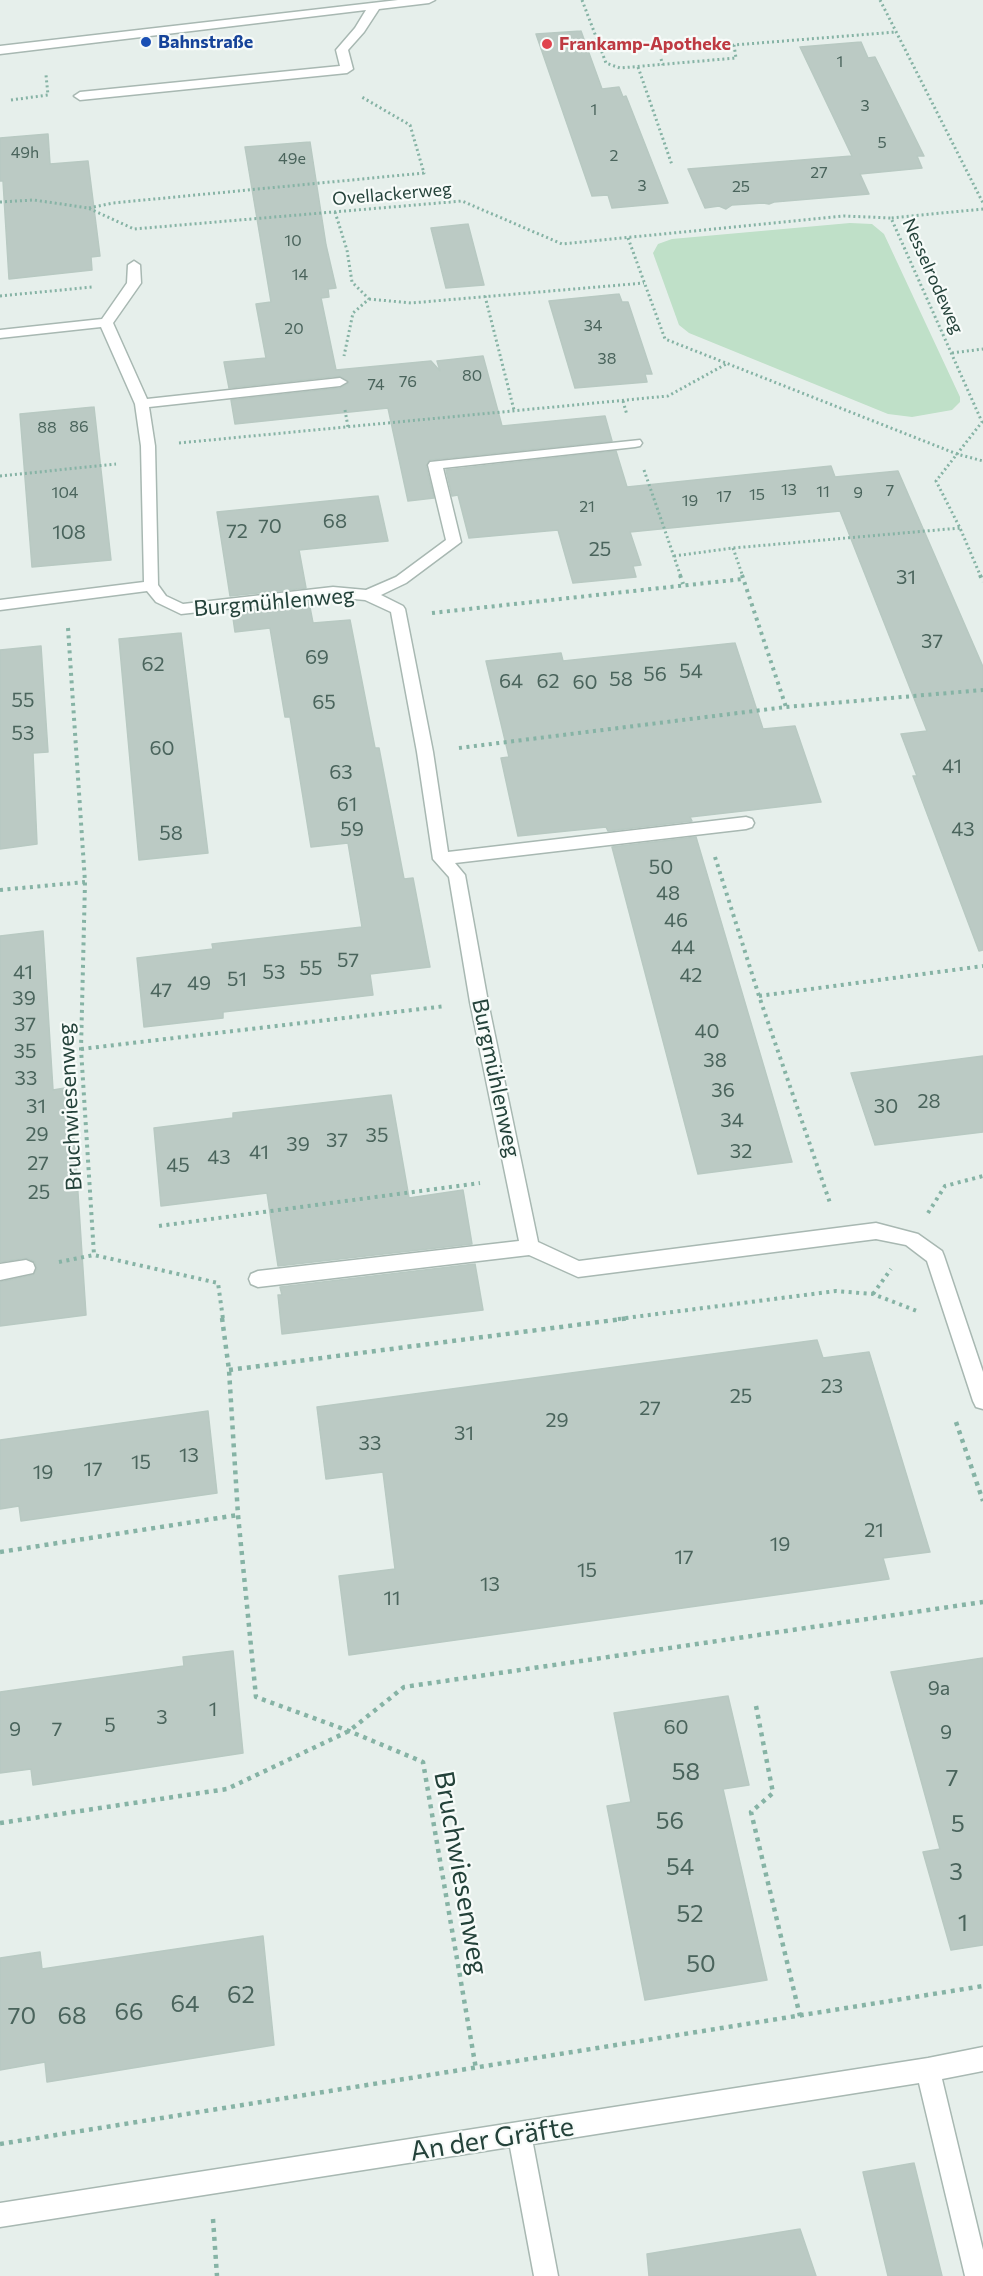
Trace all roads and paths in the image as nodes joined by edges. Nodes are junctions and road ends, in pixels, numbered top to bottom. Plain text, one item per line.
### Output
1 (429, 0) edge
2 (582, 0) edge
3 (880, 0) edge
4 (374, 7) junction
5 (896, 32) junction
6 (42, 44) junction
7 (0, 50) edge
8 (661, 59) dead end
9 (663, 64) junction
10 (638, 67) junction
11 (346, 69) junction
12 (80, 96) dead end
13 (11, 100) dead end
14 (672, 165) dead end
15 (0, 202) edge
16 (983, 203) edge
17 (88, 208) junction
18 (983, 209) edge
19 (335, 212) junction
20 (891, 218) junction
21 (628, 238) junction
22 (134, 265) dead end
23 (644, 283) junction
24 (134, 284) junction
25 (0, 296) edge
26 (485, 296) junction
27 (369, 299) junction
28 (106, 323) junction
29 (0, 334) edge
30 (983, 349) edge
31 (952, 353) junction
32 (728, 363) junction
33 (340, 382) junction
34 (623, 401) junction
35 (142, 404) junction
36 (514, 410) junction
37 (348, 427) junction
38 (634, 443) junction
39 (148, 446) junction
40 (957, 454) junction
41 (148, 461) junction
42 (983, 461) edge
43 (0, 476) edge
44 (960, 528) junction
45 (733, 548) junction
46 (674, 556) junction
47 (743, 579) junction
48 (983, 582) edge
49 (683, 584) junction
50 (151, 586) junction
51 (368, 595) junction
52 (66, 597) junction
53 (0, 605) edge
54 (432, 613) dead end
55 (983, 690) edge
56 (786, 707) junction
57 (425, 752) junction
58 (746, 823) dead end
59 (706, 829) junction
60 (441, 859) junction
61 (84, 882) junction
62 (0, 890) edge
63 (983, 966) edge
64 (759, 996) junction
65 (479, 1002) junction
66 (81, 1049) junction
67 (983, 1176) edge
68 (516, 1178) junction
69 (159, 1226) dead end
70 (841, 1235) junction
71 (911, 1239) junction
72 (530, 1247) junction
73 (26, 1269) dead end
74 (0, 1272) edge
75 (258, 1279) dead end
76 (919, 1312) dead end
77 (229, 1370) junction
78 (983, 1401) edge
79 (953, 1412) dead end
80 (983, 1501) edge
81 (238, 1515) junction
82 (0, 1552) edge
83 (983, 1602) edge
84 (756, 1706) dead end
85 (349, 1731) junction
86 (0, 1823) edge
87 (983, 1986) edge
88 (800, 2016) junction
89 (983, 2059) edge
90 (476, 2069) junction
91 (928, 2070) junction
92 (519, 2134) junction
93 (0, 2144) edge
94 (210, 2182) junction
95 (0, 2215) edge
96 (217, 2276) edge
97 (546, 2276) edge
98 (977, 2276) edge

1 - 4 street
2 - 10 path
3 - 5 path
4 - 6 street
4 - 11 street
5 - 9 path
5 - 16 path
6 - 7 street
6 - 13 path
8 - 9 path
9 - 10 path
10 - 14 path
11 - 12 street
11 - 17 path
15 - 17 path, Ovellackerweg
17 - 19 path, Ovellackerweg
18 - 20 path, Nesselrodeweg
19 - 21 path, Ovellackerweg
19 - 27 path
20 - 21 path, Ovellackerweg
20 - 31 path, Nesselrodeweg
21 - 23 path
22 - 24 street
23 - 26 path
23 - 32 path
24 - 25 path
24 - 28 street
26 - 27 path
26 - 36 path
27 - 33 path
28 - 29 street
28 - 35 street
30 - 31 path
31 - 40 path, Nesselrodeweg
32 - 34 path
32 - 40 path
33 - 35 street
33 - 37 path
34 - 36 path
34 - 38 path
35 - 39 street
36 - 37 path
37 - 39 path
38 - 46 path
38 - 51 street
39 - 41 street
40 - 42 path
40 - 44 path, Nesselrodeweg
41 - 43 path
41 - 50 street
44 - 45 path
44 - 48 path, Nesselrodeweg
45 - 46 path
45 - 47 path
46 - 49 path
47 - 49 path
47 - 56 path
49 - 54 path
50 - 51 street, Burgmühlenweg
50 - 52 street
51 - 57 street, Burgmühlenweg
52 - 53 street
52 - 61 path, Bruchwiesenweg
55 - 56 path
56 - 57 path
57 - 60 street, Burgmühlenweg
58 - 59 street
59 - 60 street
59 - 64 path
60 - 65 street, Burgmühlenweg
61 - 62 path
61 - 66 path, Bruchwiesenweg
63 - 64 path
64 - 70 path
65 - 66 path
65 - 68 street, Burgmühlenweg
66 - 77 path, Bruchwiesenweg
67 - 71 path
68 - 69 path
68 - 72 street, Burgmühlenweg
70 - 71 street
70 - 72 street
71 - 78 street
72 - 75 street
73 - 74 street
76 - 77 path
77 - 81 path, Bruchwiesenweg
79 - 80 path
81 - 82 path
81 - 85 path, Bruchwiesenweg
83 - 85 path
84 - 88 path
85 - 86 path
85 - 90 path, Bruchwiesenweg
87 - 88 path
88 - 90 path
89 - 91 street, An der Gräfte
90 - 93 path
91 - 92 street, An der Gräfte
91 - 98 street
92 - 94 street, An der Gräfte
92 - 97 street
94 - 95 street, An der Gräfte
94 - 96 path

